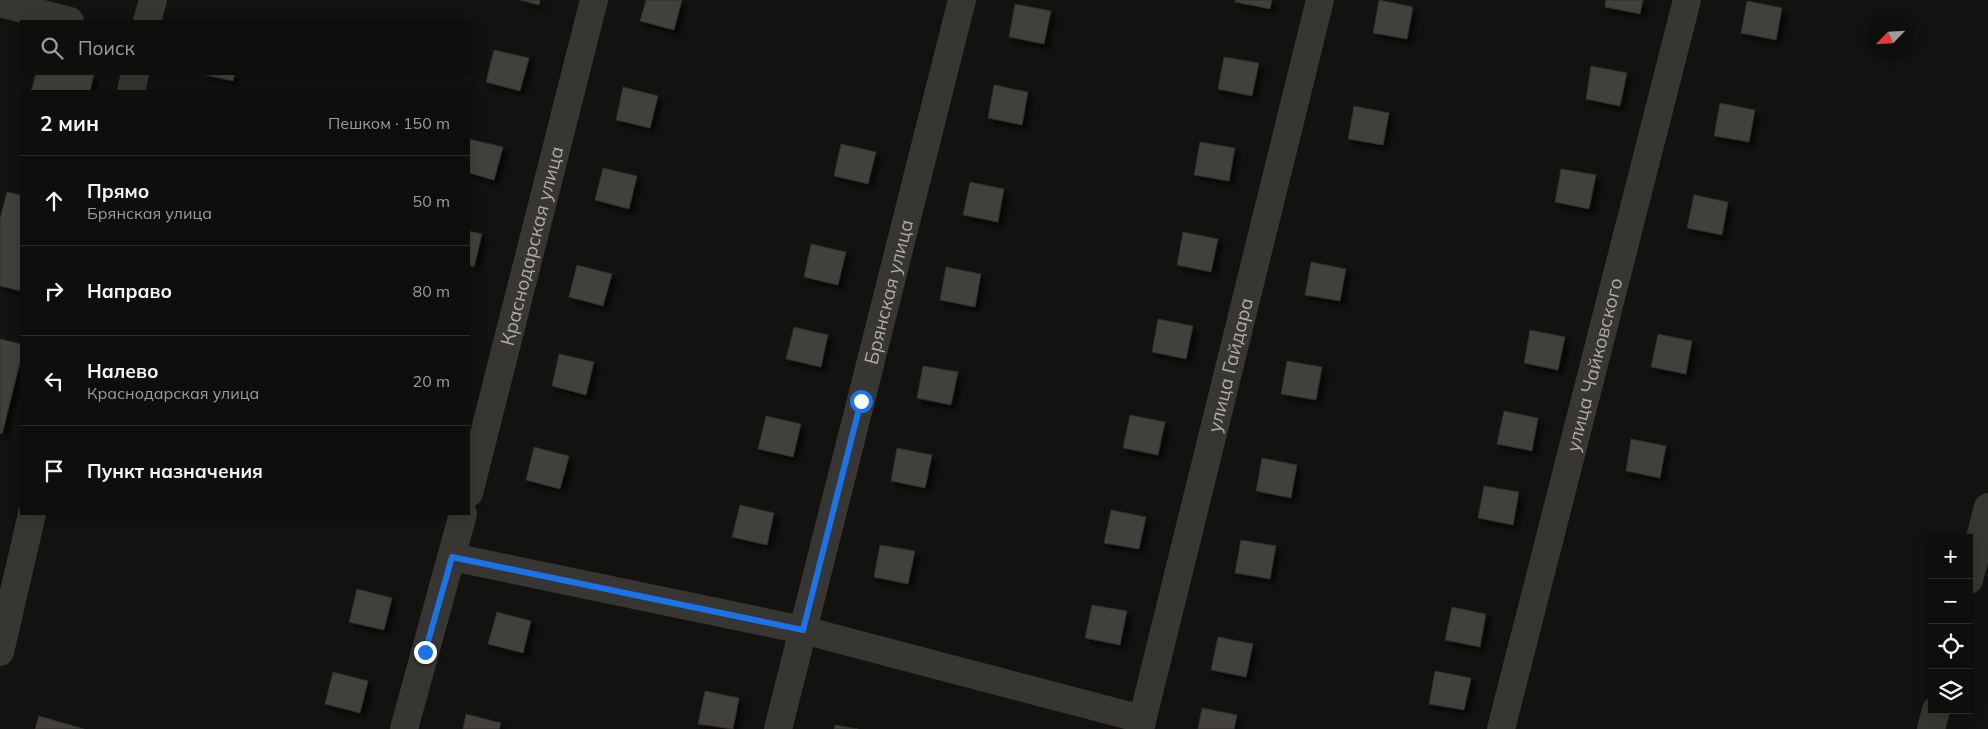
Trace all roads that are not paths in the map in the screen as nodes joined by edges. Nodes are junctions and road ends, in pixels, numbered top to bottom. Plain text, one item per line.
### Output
1 (153, 0) edge
2 (594, 0) edge
3 (962, 0) edge
4 (1320, 0) edge
5 (1687, 0) edge
6 (0, 3) edge
7 (66, 20) edge
8 (148, 20) edge
9 (135, 75) edge
10 (131, 90) edge
11 (470, 489) edge
12 (1988, 507) edge
13 (32, 515) edge
14 (463, 515) edge
15 (452, 557) junction
16 (1969, 579) edge
17 (803, 630) junction
18 (0, 652) edge
19 (1935, 714) edge
20 (1141, 724) edge
21 (404, 729) edge
22 (778, 729) edge
23 (1501, 729) edge
24 (1931, 729) edge

1 - 8 street
2 - 11 street, Краснодарская улица
3 - 17 street, Брянская улица
4 - 20 street, улица Гайдара
5 - 23 street, улица Чайковского
6 - 7 street
9 - 10 street
12 - 16 street
13 - 18 street
14 - 15 street
15 - 17 street
15 - 21 street
17 - 20 street
17 - 22 street, Брянская улица
19 - 24 street

